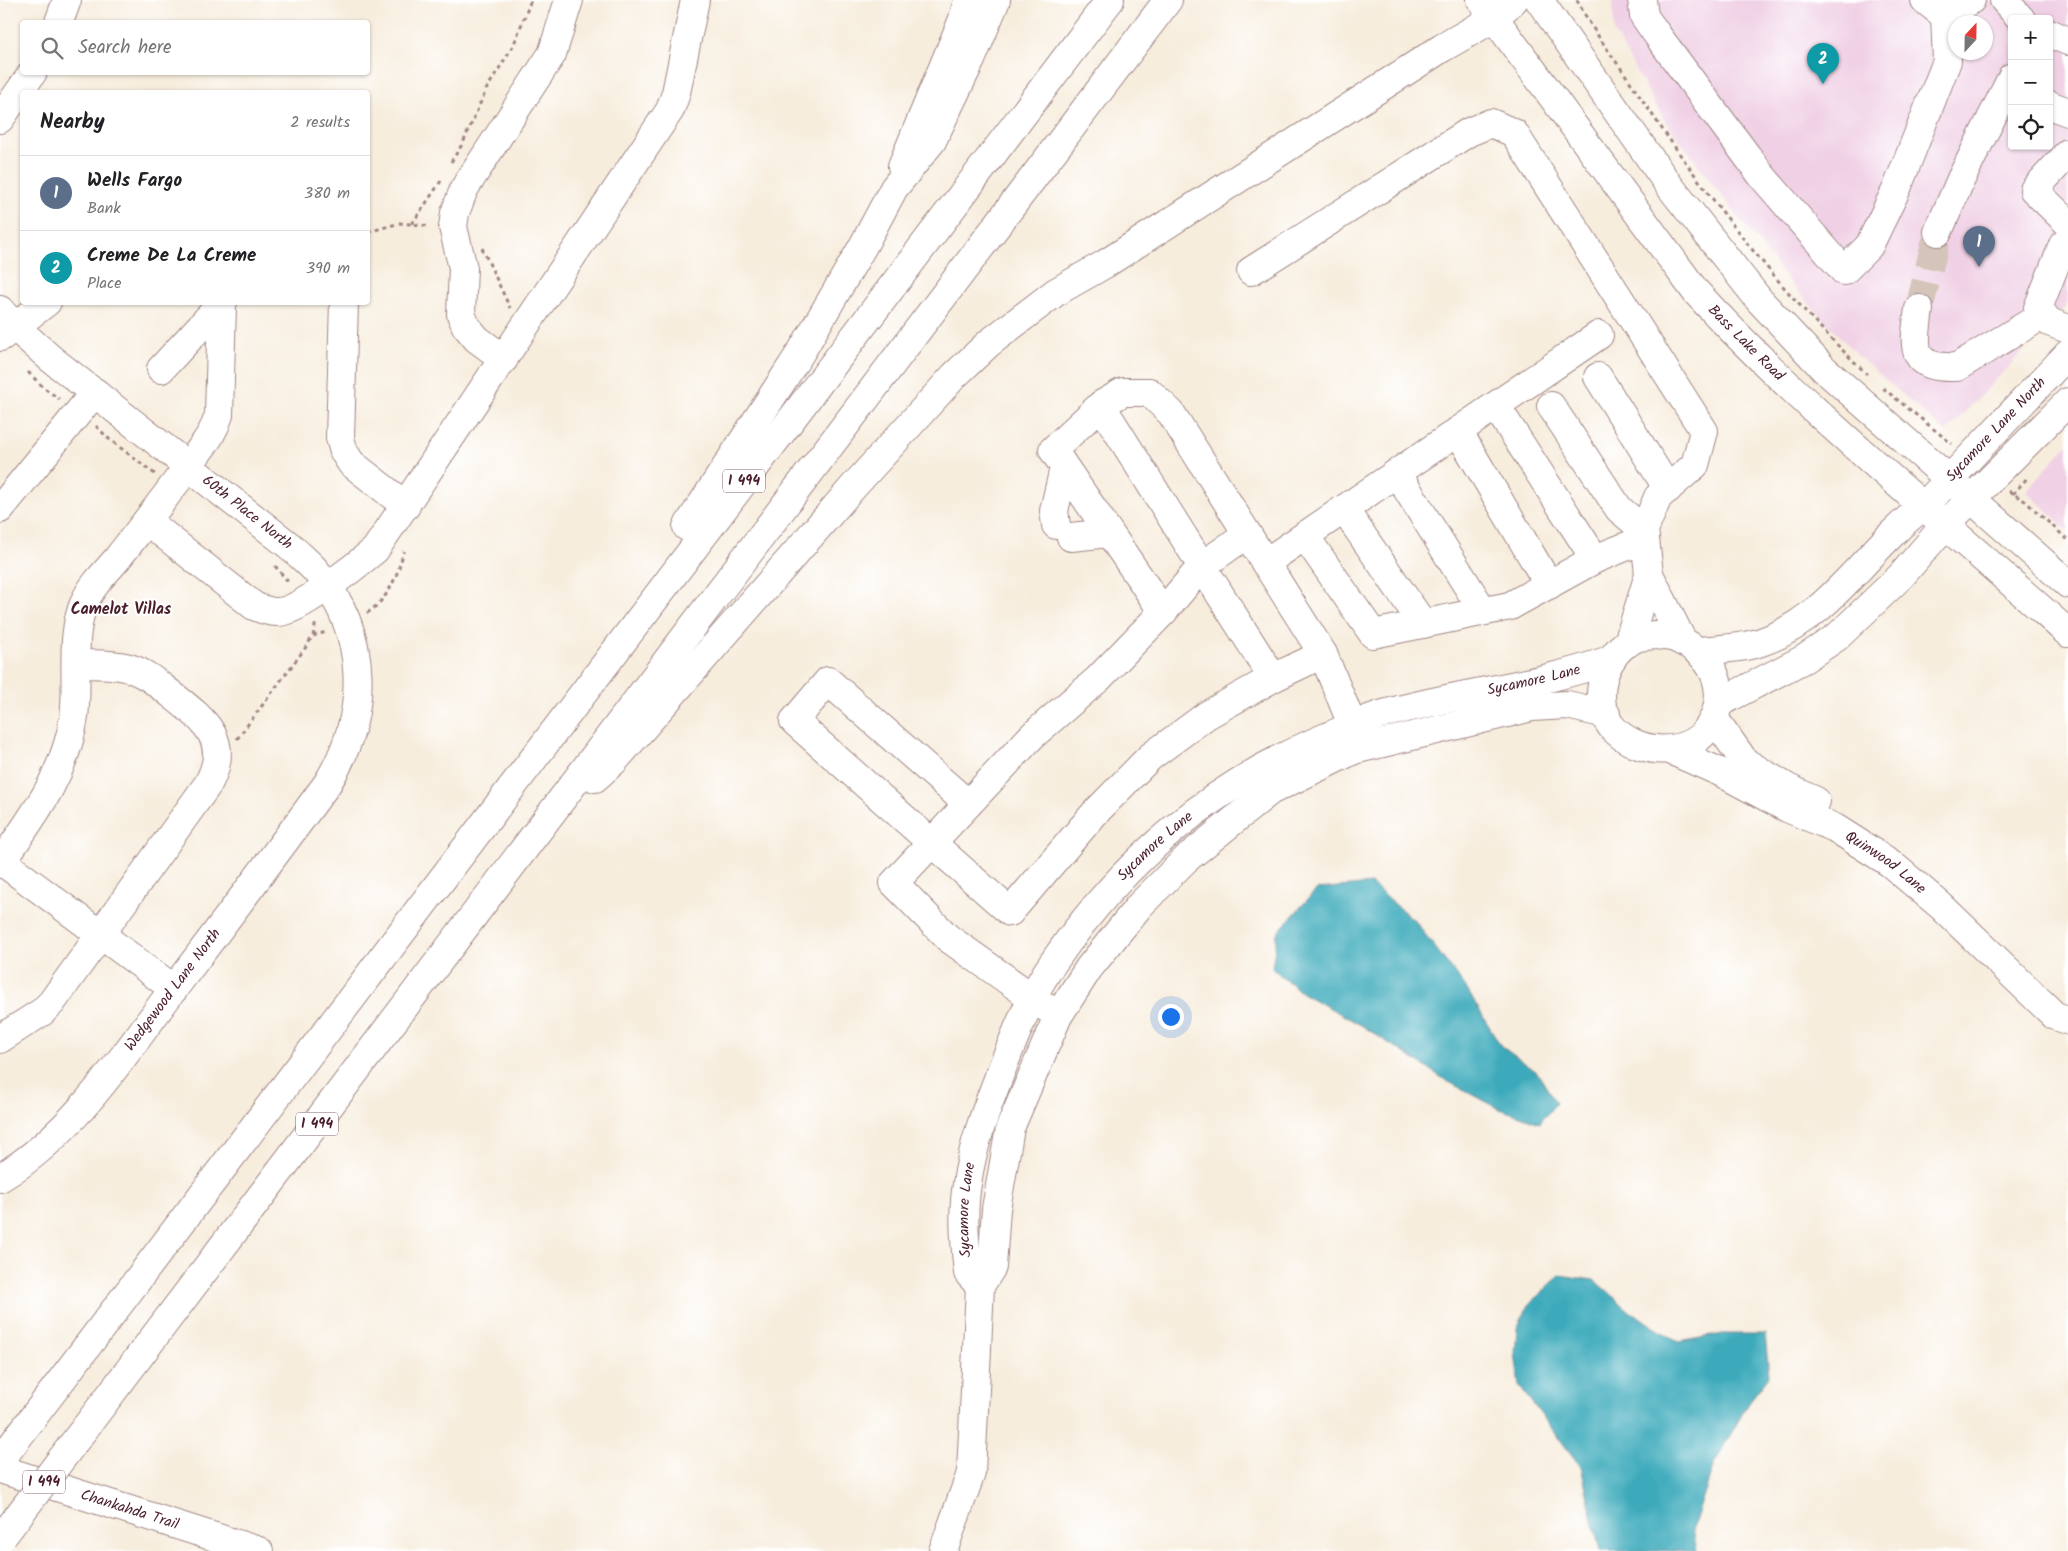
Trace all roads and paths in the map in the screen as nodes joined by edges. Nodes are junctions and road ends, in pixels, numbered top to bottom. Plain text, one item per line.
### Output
1 (67, 0) edge
2 (531, 0) edge
3 (569, 0) edge
4 (695, 0) edge
5 (968, 0) edge
6 (996, 0) edge
7 (1110, 0) edge
8 (1168, 0) edge
9 (1514, 0) edge
10 (1539, 0) edge
11 (1577, 0) edge
12 (1642, 0) edge
13 (1971, 0) edge
14 (2004, 0) edge
15 (1935, 8) edge
16 (1487, 9) edge
17 (2017, 15) edge
18 (59, 20) edge
19 (2053, 35) edge
20 (2068, 41) edge
21 (31, 75) edge
22 (20, 90) edge
23 (2008, 90) edge
24 (20, 91) edge
25 (2053, 106) edge
26 (2068, 112) edge
27 (0, 119) edge
28 (2068, 154) edge
29 (450, 165) dead end
30 (445, 173) dead end
31 (894, 188) junction
32 (2068, 223) edge
33 (412, 224) junction
34 (454, 229) junction
35 (370, 231) edge
36 (1938, 232) tunnel mouth
37 (2068, 240) edge
38 (1251, 271) dead end
39 (42, 305) edge
40 (220, 305) edge
41 (222, 305) edge
42 (344, 305) edge
43 (1919, 309) tunnel mouth
44 (2055, 317) edge
45 (5, 325) edge
46 (1599, 335) dead end
47 (2068, 354) edge
48 (504, 359) junction
49 (161, 369) dead end
50 (1598, 377) dead end
51 (1871, 377) dead end
52 (1878, 383) dead end
53 (95, 392) junction
54 (2068, 402) edge
55 (1101, 405) junction
56 (1496, 406) junction
57 (1551, 406) dead end
58 (1458, 431) junction
59 (1945, 439) dead end
60 (188, 465) junction
61 (1064, 468) junction
62 (1397, 473) junction
63 (1948, 480) junction
64 (1668, 489) junction
65 (1970, 500) junction
66 (406, 506) junction
67 (1924, 506) junction
68 (1344, 509) junction
69 (0, 510) edge
70 (147, 521) junction
71 (1946, 524) junction
72 (1109, 533) junction
73 (1247, 534) junction
74 (1644, 534) junction
75 (1305, 536) junction
76 (1595, 559) junction
77 (1266, 563) junction
78 (1202, 566) junction
79 (1649, 574) junction
80 (2068, 584) edge
81 (1549, 585) junction
82 (327, 586) junction
83 (1483, 611) junction
84 (1163, 612) junction
85 (1423, 624) junction
86 (2068, 633) edge
87 (1690, 646) junction
88 (1620, 651) junction
89 (1323, 654) junction
90 (76, 664) junction
91 (1274, 678) junction
92 (1716, 711) junction
93 (1606, 714) junction
94 (1357, 737) junction
95 (1670, 750) junction
96 (517, 778) junction
97 (327, 784) joint
98 (968, 804) junction
99 (547, 820) junction
100 (932, 842) junction
101 (1, 861) edge
102 (1900, 862) junction
103 (100, 935) junction
104 (174, 989) junction
105 (1032, 998) junction
106 (2068, 1002) edge
107 (1058, 1016) junction
108 (2068, 1020) edge
109 (0, 1039) edge
110 (0, 1178) edge
111 (980, 1286) junction
112 (0, 1461) edge
113 (0, 1469) edge
114 (1, 1537) edge
115 (258, 1551) edge
116 (943, 1551) edge

1 - 18 main road
2 - 29 path
3 - 34 main road
4 - 48 main road
5 - 31 main road
6 - 31 main road
7 - 96 main road, I 494
8 - 99 main road, I 494
9 - 16 main road
10 - 63 main road
11 - 51 path
12 - 15 main road
13 - 15 main road
14 - 17 main road
16 - 67 main road, Bass Lake Road
16 - 99 main road
19 - 20 main road
21 - 22 main road
23 - 36 main road
24 - 27 main road
25 - 26 main road
28 - 32 main road
30 - 33 path
31 - 96 main road
33 - 34 path
33 - 35 path
34 - 48 main road
37 - 44 main road
38 - 64 main road
39 - 45 main road
40 - 49 main road
41 - 60 main road
42 - 66 main road
43 - 44 main road
45 - 53 main road, 60th Place North
46 - 56 main road
47 - 63 main road, Sycamore Lane North
48 - 66 main road
50 - 64 main road
52 - 59 path
53 - 60 main road, 60th Place North
53 - 69 main road
54 - 65 main road, Sycamore Lane North
55 - 61 main road
55 - 73 main road
55 - 78 main road
56 - 58 main road
56 - 76 main road
57 - 74 main road
58 - 62 main road
58 - 81 main road
60 - 70 main road
60 - 82 main road, 60th Place North
61 - 72 main road
61 - 72 main road
62 - 68 main road
62 - 83 main road
63 - 65 main road
63 - 67 main road, Sycamore Lane North
64 - 74 main road
65 - 71 main road, Sycamore Lane North
65 - 80 main road
66 - 82 main road
67 - 71 main road, Bass Lake Road
67 - 87 main road
68 - 75 main road
68 - 85 main road
70 - 82 main road
70 - 90 main road
71 - 86 main road, Bass Lake Road
71 - 92 main road
72 - 84 main road
73 - 77 main road
73 - 78 main road
74 - 76 main road
74 - 79 main road
75 - 77 main road
75 - 85 main road
76 - 81 main road
77 - 89 main road
78 - 84 main road
78 - 91 main road
79 - 87 main road
79 - 88 main road
81 - 83 main road
82 - 97 main road, 60th Place North
83 - 85 main road
84 - 98 main road
87 - 88 main road
87 - 92 main road
88 - 93 main road
88 - 94 main road, Sycamore Lane
89 - 91 main road
89 - 94 main road
90 - 101 main road
90 - 103 main road
91 - 100 main road
92 - 95 main road
92 - 102 main road, Quinwood Lane
93 - 94 main road, Sycamore Lane
93 - 95 main road
94 - 105 main road, Sycamore Lane
94 - 107 main road, Sycamore Lane
95 - 102 main road, Quinwood Lane
96 - 112 main road, I 494
97 - 104 main road, Wedgewood Lane North
98 - 100 main road
98 - 100 main road
99 - 114 main road, I 494, bridge
100 - 105 main road
101 - 103 main road
102 - 106 main road, Quinwood Lane
102 - 108 main road, Quinwood Lane
103 - 104 main road
103 - 109 main road
104 - 110 main road, Wedgewood Lane North
105 - 107 main road
105 - 111 main road, Sycamore Lane
107 - 111 main road, Sycamore Lane
111 - 116 main road, Sycamore Lane
113 - 115 main road, Chankahda Trail

